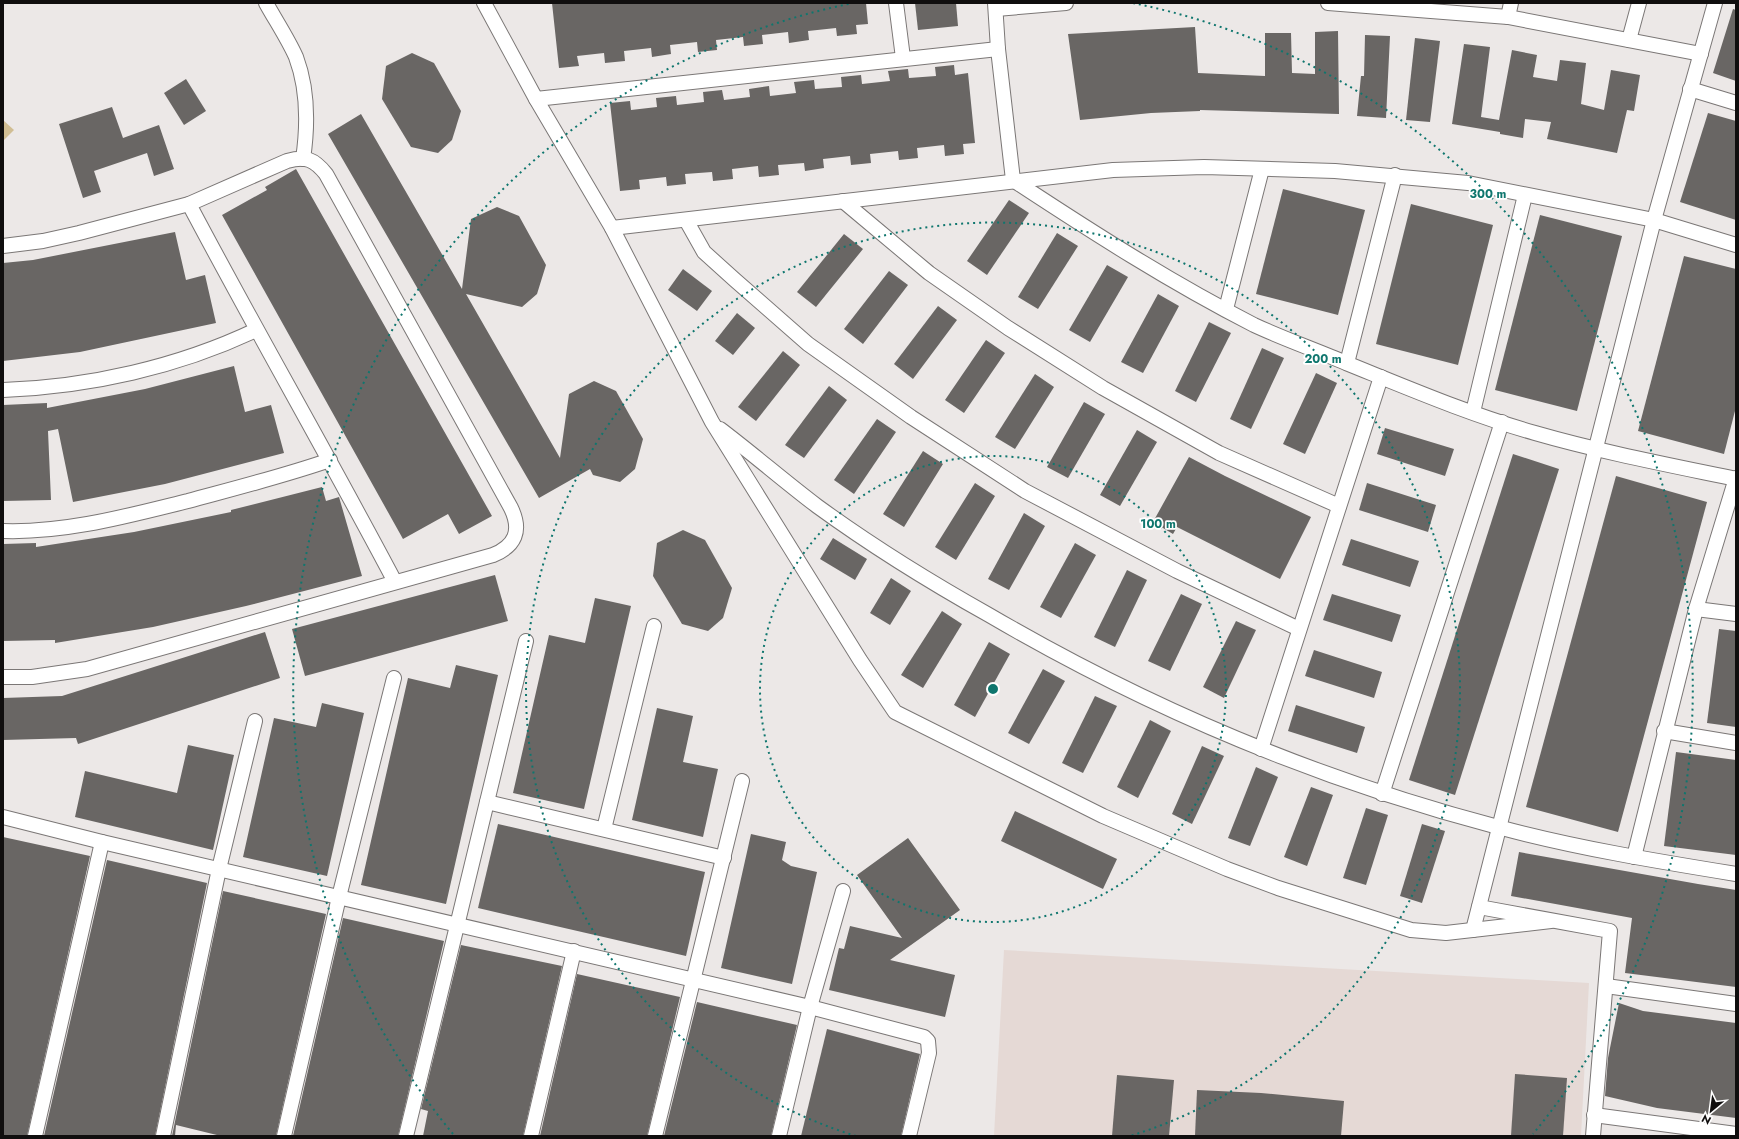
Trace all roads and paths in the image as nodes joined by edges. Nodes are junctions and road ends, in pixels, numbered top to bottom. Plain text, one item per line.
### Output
1 (266, 3) edge
2 (484, 3) edge
3 (896, 3) edge
4 (1066, 3) edge
5 (1328, 3) edge
6 (1638, 3) edge
7 (1715, 3) edge
8 (995, 6) edge
9 (1509, 10) edge
10 (1629, 40) junction
11 (998, 49) junction
12 (1701, 54) junction
13 (903, 58) junction
14 (1690, 89) junction
15 (536, 99) junction
16 (1736, 103) edge
17 (303, 158) junction
18 (1262, 169) junction
19 (1395, 175) junction
20 (1014, 180) junction
21 (1525, 195) junction
22 (843, 201) junction
23 (189, 204) junction
24 (686, 220) junction
25 (1654, 220) junction
26 (612, 228) junction
27 (1736, 245) edge
28 (3, 246) edge
29 (1226, 309) junction
30 (256, 330) junction
31 (1347, 363) junction
32 (1381, 377) junction
33 (3, 390) edge
34 (1473, 412) junction
35 (712, 422) junction
36 (1502, 422) junction
37 (1595, 448) junction
38 (330, 460) junction
39 (1736, 479) edge
40 (1339, 506) junction
41 (3, 531) edge
42 (395, 582) junction
43 (1696, 609) junction
44 (1736, 614) edge
45 (654, 626) dead end
46 (1299, 629) junction
47 (526, 641) dead end
48 (3, 677) edge
49 (394, 678) dead end
50 (255, 721) dead end
51 (1664, 731) junction
52 (1736, 743) edge
53 (1261, 750) junction
54 (742, 781) dead end
55 (1382, 794) junction
56 (487, 802) junction
57 (3, 817) edge
58 (1499, 828) junction
59 (604, 829) junction
60 (102, 842) junction
61 (1634, 857) junction
62 (724, 858) junction
63 (219, 869) junction
64 (1736, 874) edge
65 (843, 890) dead end
66 (339, 897) junction
67 (1479, 906) junction
68 (1551, 921) junction
69 (456, 924) junction
70 (1473, 930) junction
71 (574, 952) junction
72 (692, 980) junction
73 (1606, 986) junction
74 (1736, 1004) edge
75 (810, 1007) junction
76 (1594, 1115) junction
77 (1736, 1134) edge
78 (166, 1135) edge
79 (35, 1136) edge
80 (284, 1136) edge
81 (406, 1136) edge
82 (531, 1136) edge
83 (655, 1136) edge
84 (779, 1136) edge
85 (909, 1136) edge
86 (1593, 1136) edge

1 - 17 street
2 - 15 street
3 - 13 street
4 - 8 street
5 - 9 street
6 - 10 street
7 - 12 street
8 - 11 street
9 - 10 street
10 - 12 street
11 - 13 street
11 - 20 street
12 - 14 street
13 - 15 street
14 - 16 street
14 - 25 street
15 - 26 street
17 - 23 street
17 - 42 street
18 - 19 street
18 - 20 street
18 - 29 street
19 - 21 street
19 - 31 street
20 - 22 street
20 - 29 street
21 - 25 street
21 - 34 street
22 - 24 street
22 - 40 street
23 - 28 street
23 - 30 street
24 - 26 street
24 - 46 street
25 - 27 street
25 - 37 street
26 - 35 street
29 - 31 street
30 - 33 street
30 - 38 street
31 - 32 street
32 - 34 street
32 - 40 street
34 - 36 street
35 - 53 street
35 - 70 street
36 - 37 street
36 - 55 street
37 - 39 street
37 - 58 street
38 - 41 street
38 - 42 street
39 - 43 street
40 - 46 street
42 - 48 street
43 - 44 street
43 - 51 street
45 - 59 street
46 - 53 street
47 - 56 street
49 - 66 street
50 - 63 street
51 - 52 street
51 - 61 street
53 - 55 street
54 - 62 street
55 - 58 street
56 - 59 street
56 - 69 street
57 - 60 street
58 - 61 street
58 - 67 street
59 - 62 street
60 - 63 street
60 - 79 street
61 - 64 street
62 - 72 street
63 - 66 street
63 - 78 street
65 - 75 street
66 - 69 street
66 - 80 street
67 - 68 street
67 - 70 street
68 - 70 street
68 - 73 street
69 - 71 street
69 - 81 street
71 - 72 street
71 - 82 street
72 - 75 street
72 - 83 street
73 - 74 street
73 - 76 street
75 - 84 street
75 - 85 street
76 - 77 street
76 - 86 street

